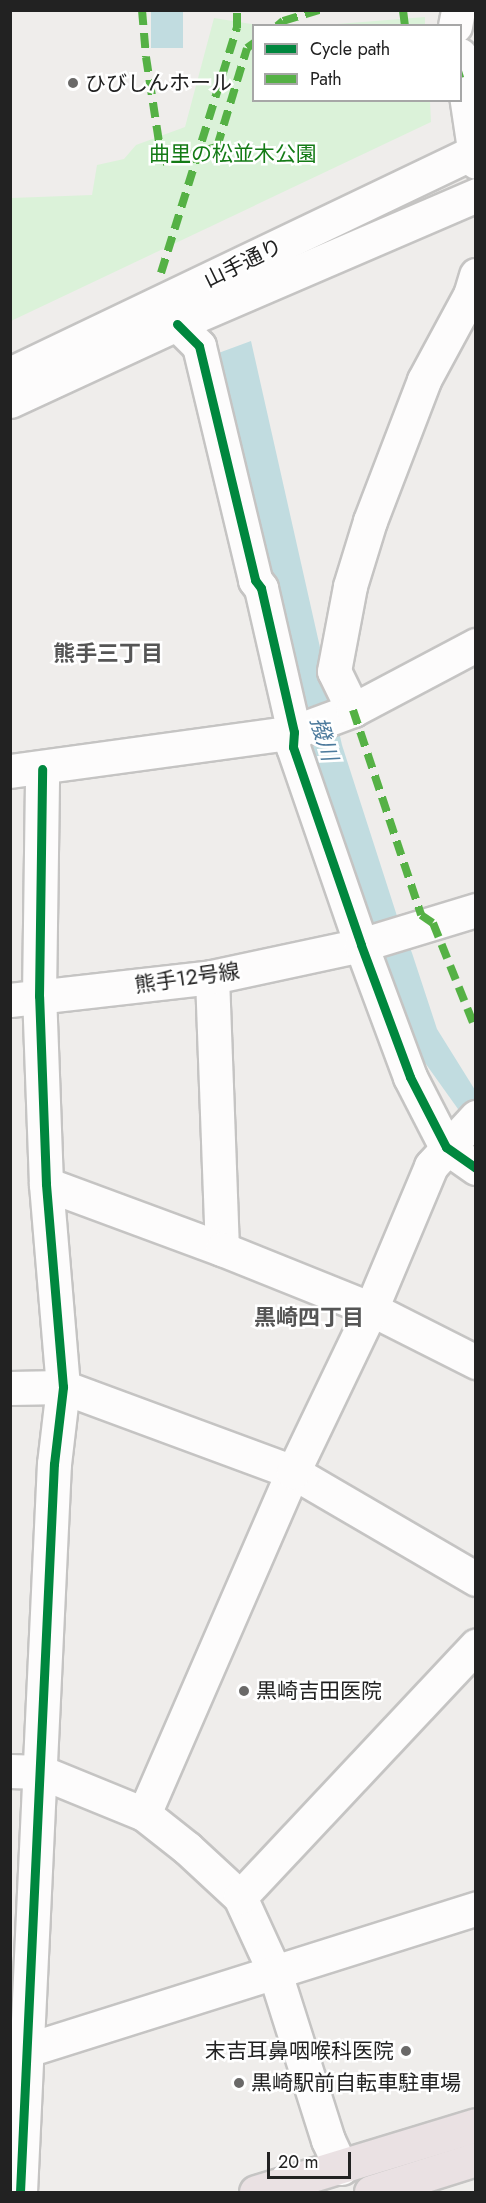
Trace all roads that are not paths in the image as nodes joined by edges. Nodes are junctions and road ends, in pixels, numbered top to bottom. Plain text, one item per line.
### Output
1 (462, 67) edge
2 (475, 155) edge
3 (476, 195) edge
4 (476, 275) edge
5 (177, 324) junction
6 (10, 374) edge
7 (10, 401) edge
8 (476, 645) edge
9 (353, 710) junction
10 (294, 732) junction
11 (26, 770) edge
12 (476, 910) edge
13 (362, 945) junction
14 (212, 977) junction
15 (25, 998) edge
16 (461, 1132) edge
17 (476, 1168) edge
18 (46, 1184) junction
19 (222, 1249) junction
20 (371, 1310) junction
21 (476, 1362) edge
22 (63, 1387) junction
23 (10, 1388) edge
24 (293, 1472) junction
25 (476, 1579) edge
26 (476, 1646) edge
27 (26, 1772) edge
28 (144, 1814) junction
29 (240, 1897) junction
30 (476, 1908) edge
31 (275, 1973) junction
32 (27, 2050) junction
33 (476, 2126) edge
34 (476, 2158) edge
35 (341, 2168) junction
36 (20, 2193) edge
37 (256, 2193) edge
38 (371, 2193) edge

1 - 2 street
2 - 6 street, 山手通り
3 - 5 street, 山手通り
4 - 9 street
5 - 7 street, 山手通り
5 - 10 street
8 - 9 street
9 - 10 street
10 - 11 street
10 - 13 street
11 - 15 street
12 - 13 street, 熊手12号線
13 - 14 street, 熊手12号線
13 - 16 street
14 - 15 street, 熊手12号線
14 - 19 street
15 - 18 street
16 - 17 street
16 - 20 street
18 - 19 street
18 - 22 street
19 - 20 street
20 - 21 street
20 - 24 street
22 - 23 street
22 - 24 street
22 - 27 street
24 - 25 street
24 - 28 street
26 - 29 street
27 - 28 street
27 - 32 street
28 - 29 street
29 - 31 street
30 - 31 street
31 - 32 street
31 - 35 street
32 - 36 street
33 - 35 highway
34 - 38 highway
35 - 37 highway

